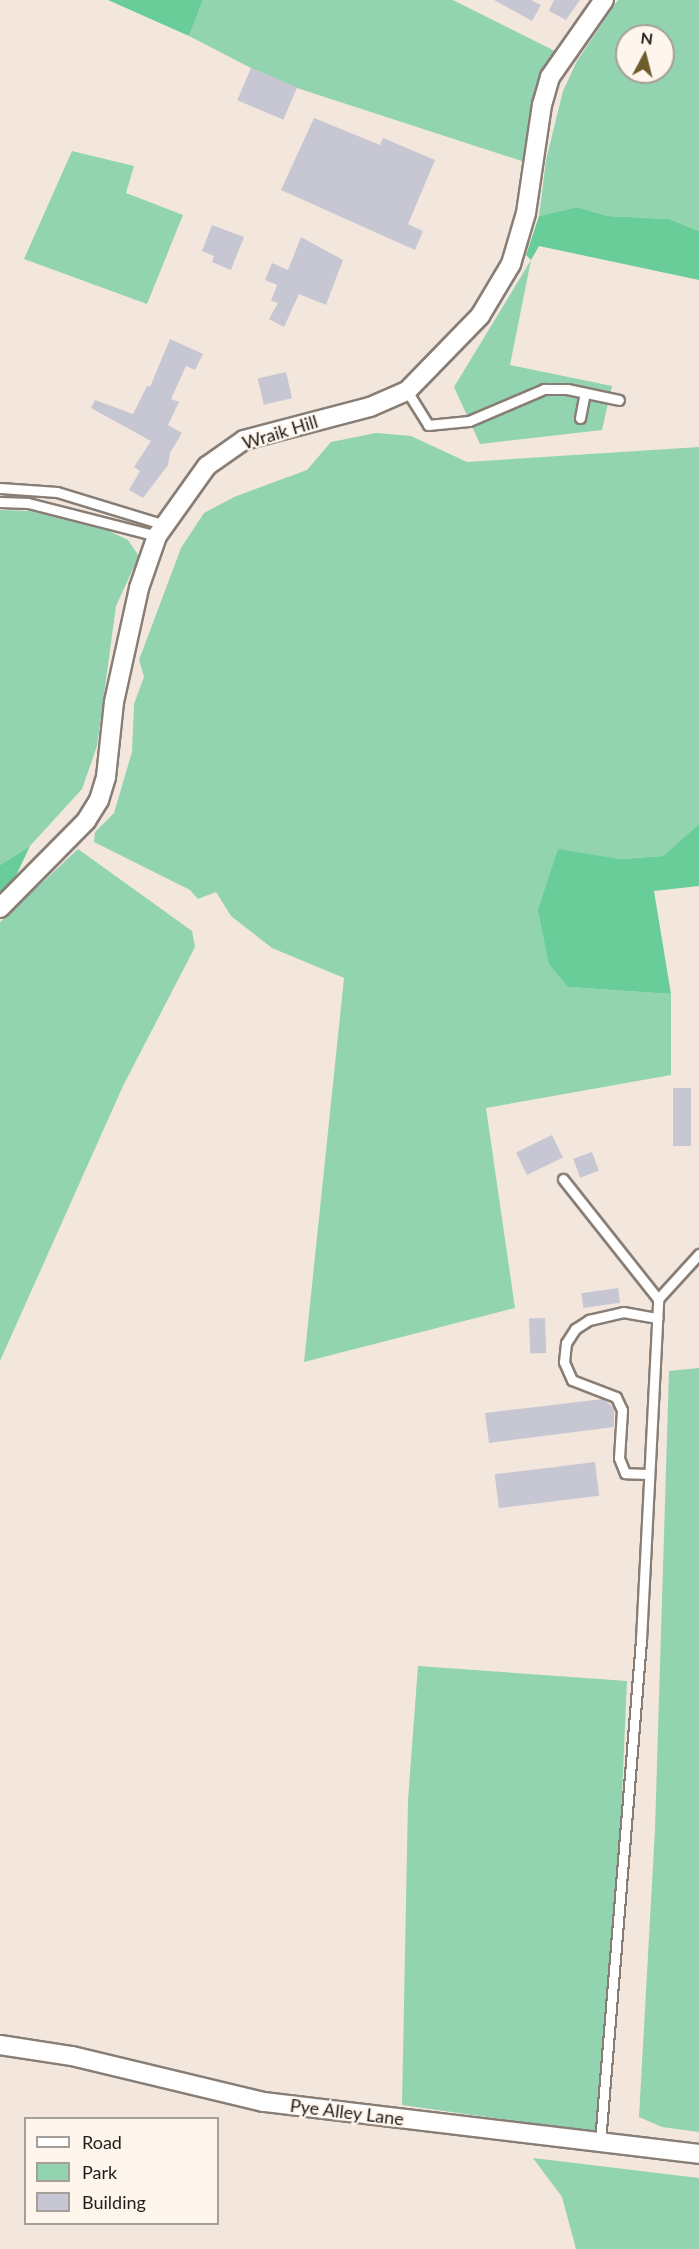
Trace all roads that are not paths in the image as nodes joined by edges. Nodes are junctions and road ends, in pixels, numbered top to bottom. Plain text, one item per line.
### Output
1 (604, 0) edge
2 (408, 391) junction
3 (585, 393) junction
4 (619, 400) dead end
5 (580, 418) dead end
6 (0, 488) edge
7 (0, 502) edge
8 (161, 531) junction
9 (0, 908) edge
10 (563, 1179) dead end
11 (699, 1254) edge
12 (658, 1299) junction
13 (657, 1318) junction
14 (649, 1474) junction
15 (0, 2045) edge
16 (600, 2142) junction
17 (699, 2154) edge

1 - 2 street, Wraik Hill
2 - 3 lane
2 - 8 street, Wraik Hill
3 - 4 lane
3 - 5 lane
6 - 8 lane
7 - 8 lane
8 - 9 street, Wraik Hill
10 - 12 lane
11 - 12 lane
12 - 13 lane
13 - 14 lane
13 - 14 lane
14 - 16 lane
15 - 16 street, Pye Alley Lane
16 - 17 street, Pye Alley Lane

